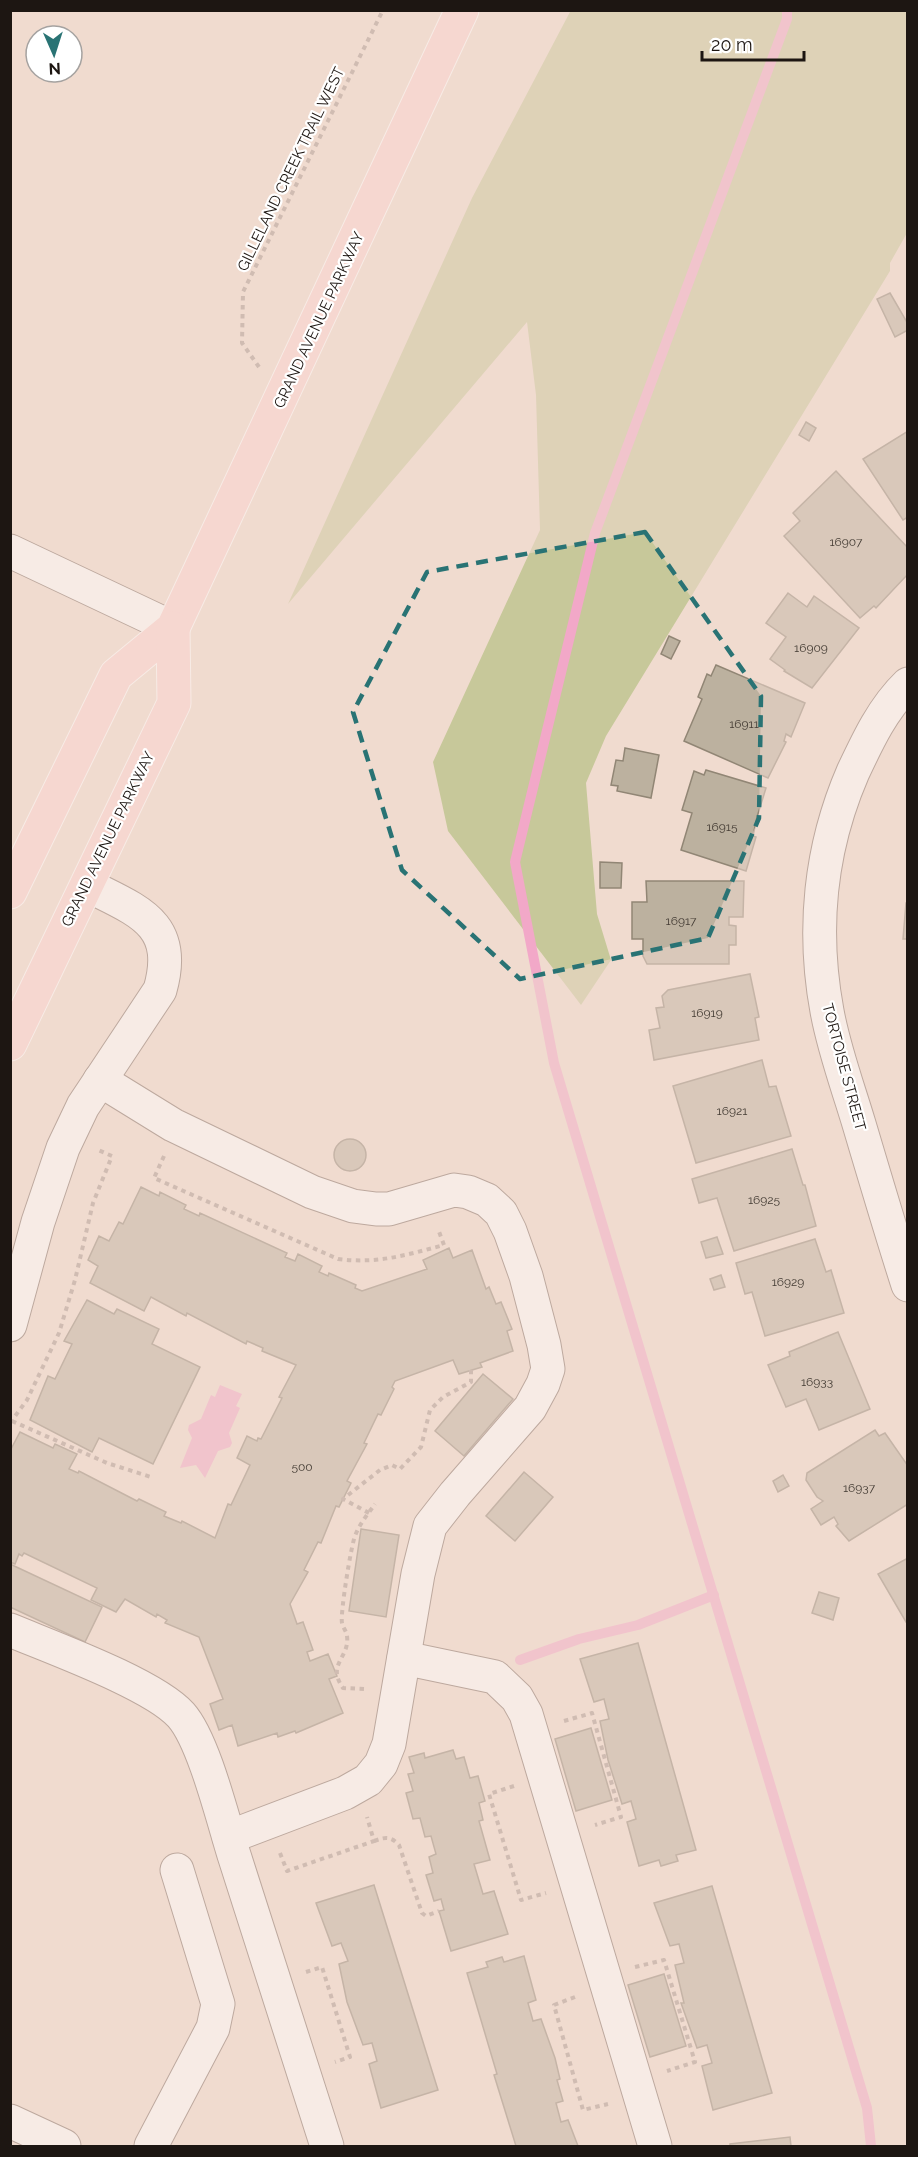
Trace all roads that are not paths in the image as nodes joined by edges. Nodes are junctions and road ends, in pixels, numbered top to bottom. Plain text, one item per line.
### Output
1 (462, 10) edge
2 (10, 551) edge
3 (172, 628) junction
4 (908, 684) edge
5 (87, 885) junction
6 (10, 892) edge
7 (10, 1044) edge
8 (100, 1080) junction
9 (908, 1285) edge
10 (10, 1325) edge
11 (10, 1630) edge
12 (404, 1658) junction
13 (229, 1837) junction
14 (177, 1870) dead end
15 (10, 2121) edge
16 (64, 2146) edge
17 (151, 2146) edge
18 (327, 2146) edge
19 (655, 2146) edge

1 - 3 main road, GRAND AVENUE PARKWAY
2 - 3 street
3 - 5 main road, GRAND AVENUE PARKWAY
3 - 6 main road, GRAND AVENUE PARKWAY
4 - 9 street, TORTOISE STREET
5 - 7 main road, GRAND AVENUE PARKWAY
5 - 8 street
8 - 10 street
8 - 12 street
11 - 13 street
12 - 13 street
12 - 19 street
13 - 18 street
14 - 17 street
15 - 16 street

